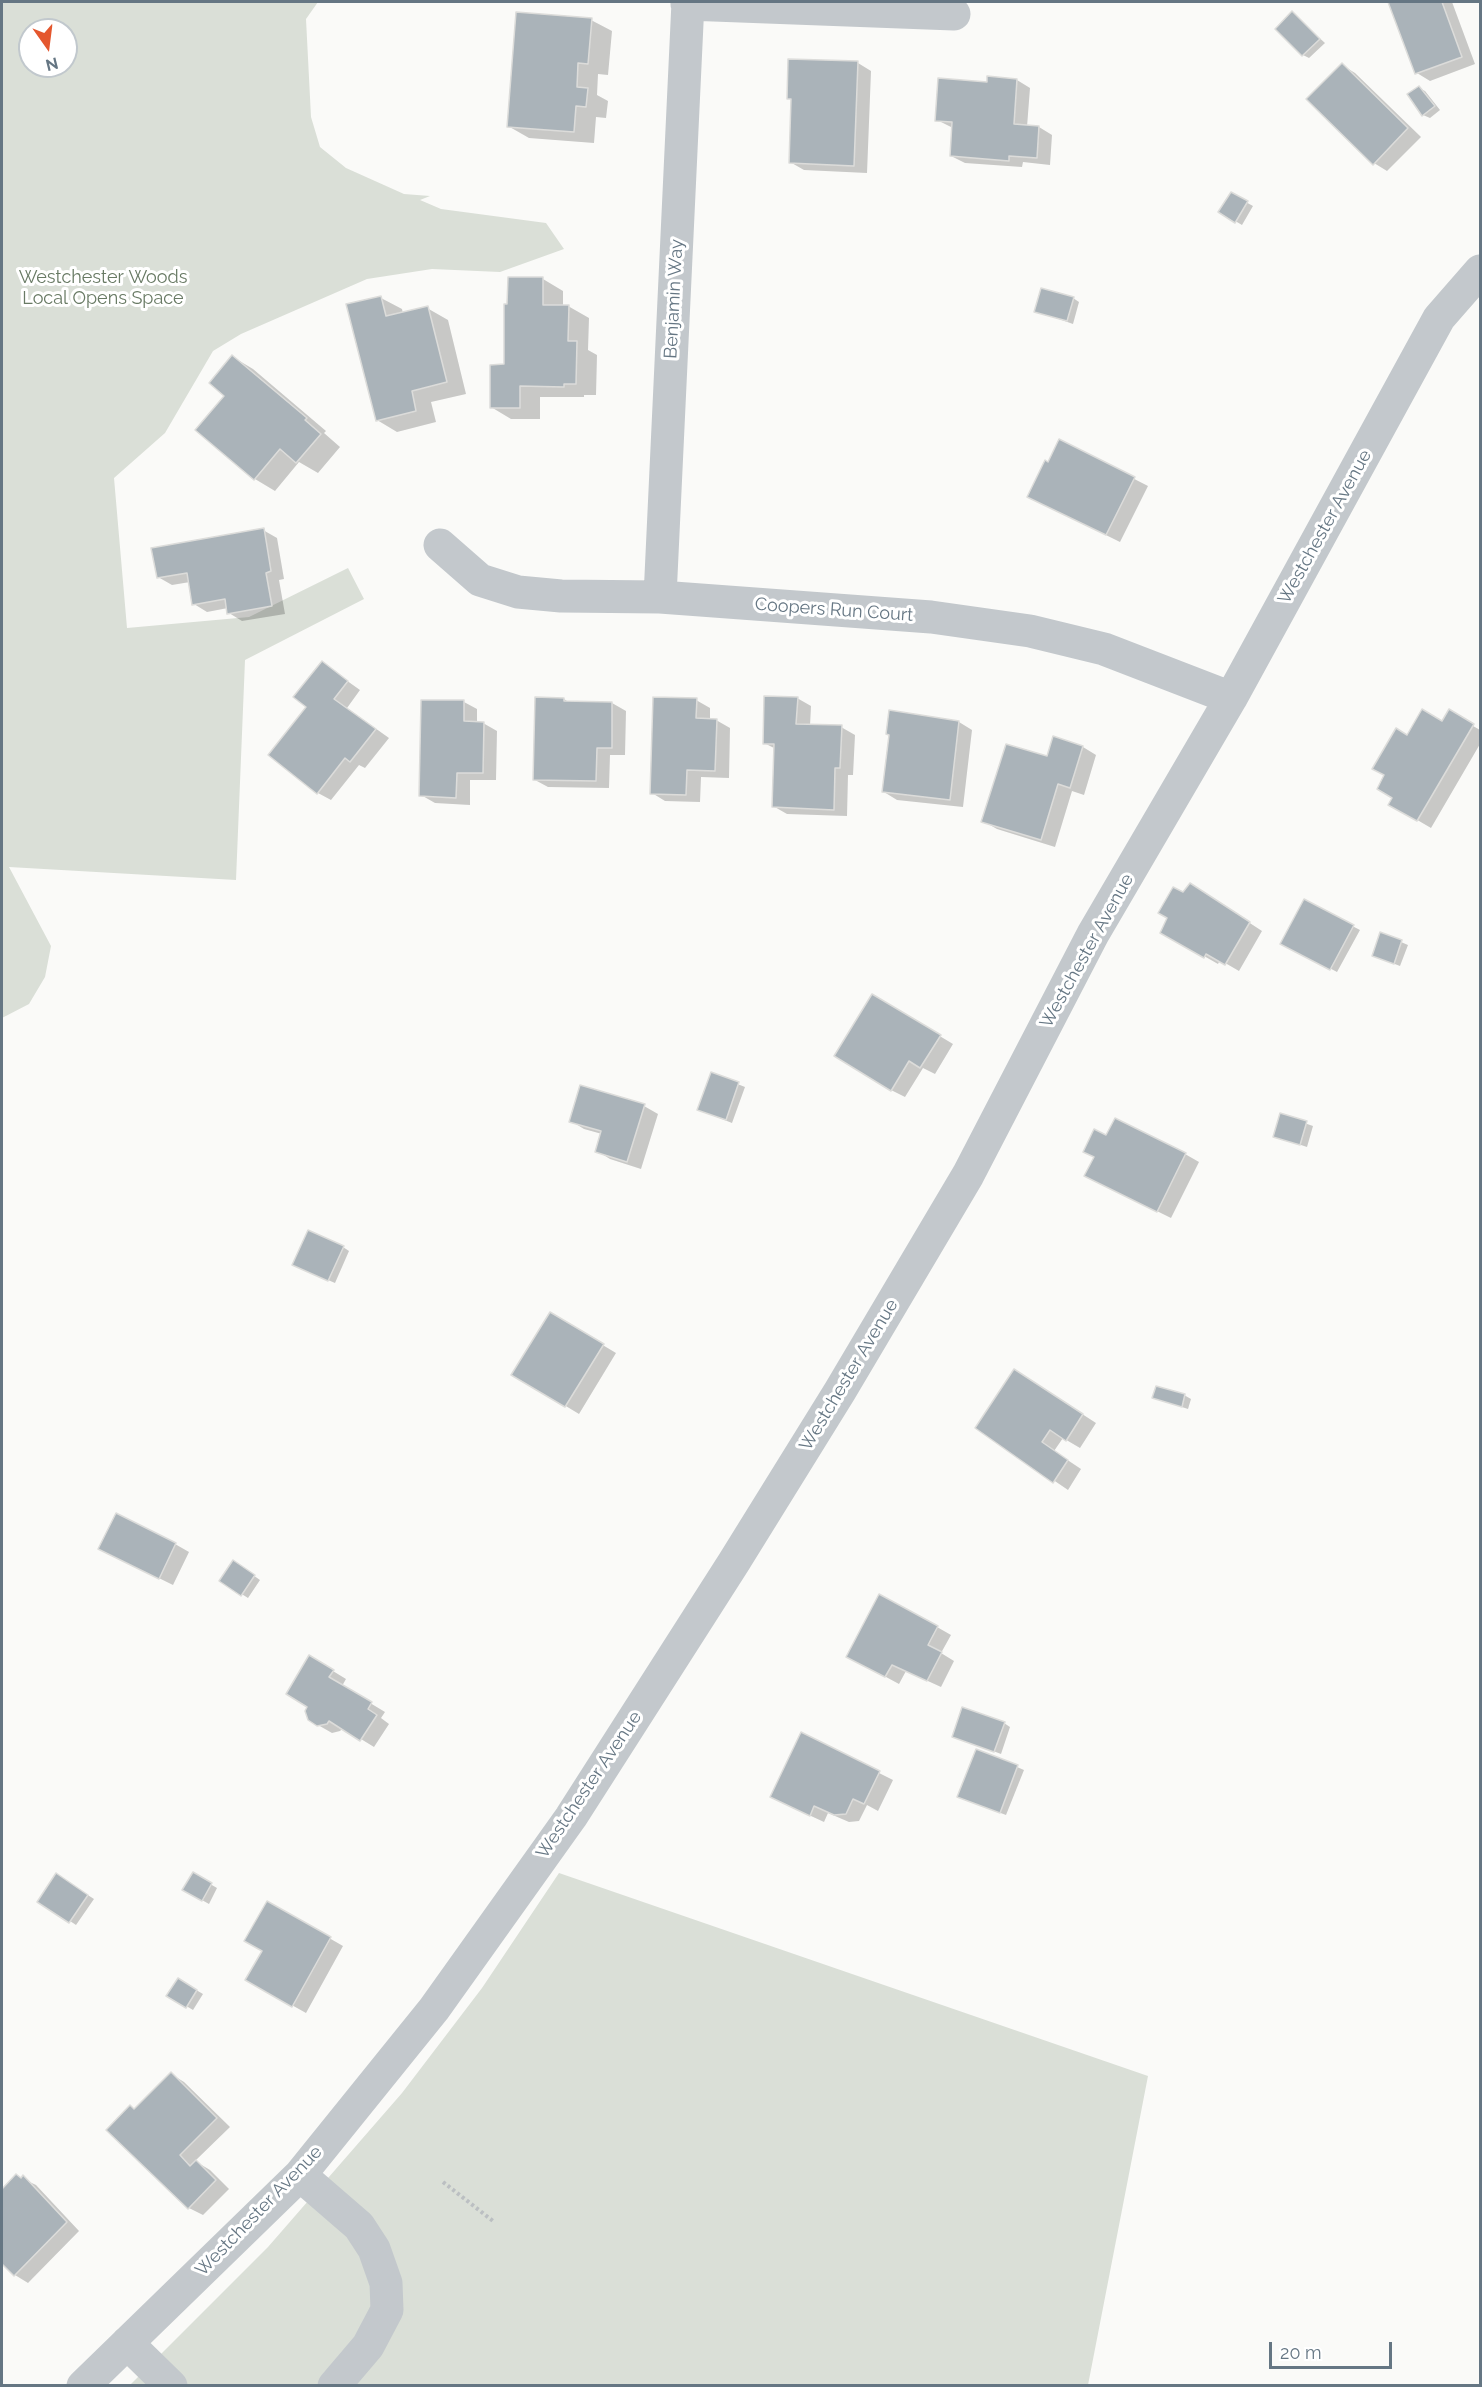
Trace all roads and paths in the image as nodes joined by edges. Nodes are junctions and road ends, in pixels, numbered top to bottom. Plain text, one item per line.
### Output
1 (688, 3) edge
2 (954, 14) dead end
3 (1480, 272) edge
4 (440, 545) dead end
5 (660, 597) junction
6 (1231, 699) junction
7 (300, 2175) junction
8 (443, 2182) dead end
9 (493, 2221) dead end
10 (127, 2343) junction
11 (83, 2385) edge
12 (171, 2385) edge
13 (334, 2385) edge

1 - 2 street
1 - 5 street, Benjamin Way
3 - 6 street, Westchester Avenue
4 - 5 street, Coopers Run Court
5 - 6 street, Coopers Run Court
6 - 7 street, Westchester Avenue
7 - 10 street, Westchester Avenue
7 - 13 street
8 - 9 path
10 - 11 street, Westchester Avenue
10 - 12 street

